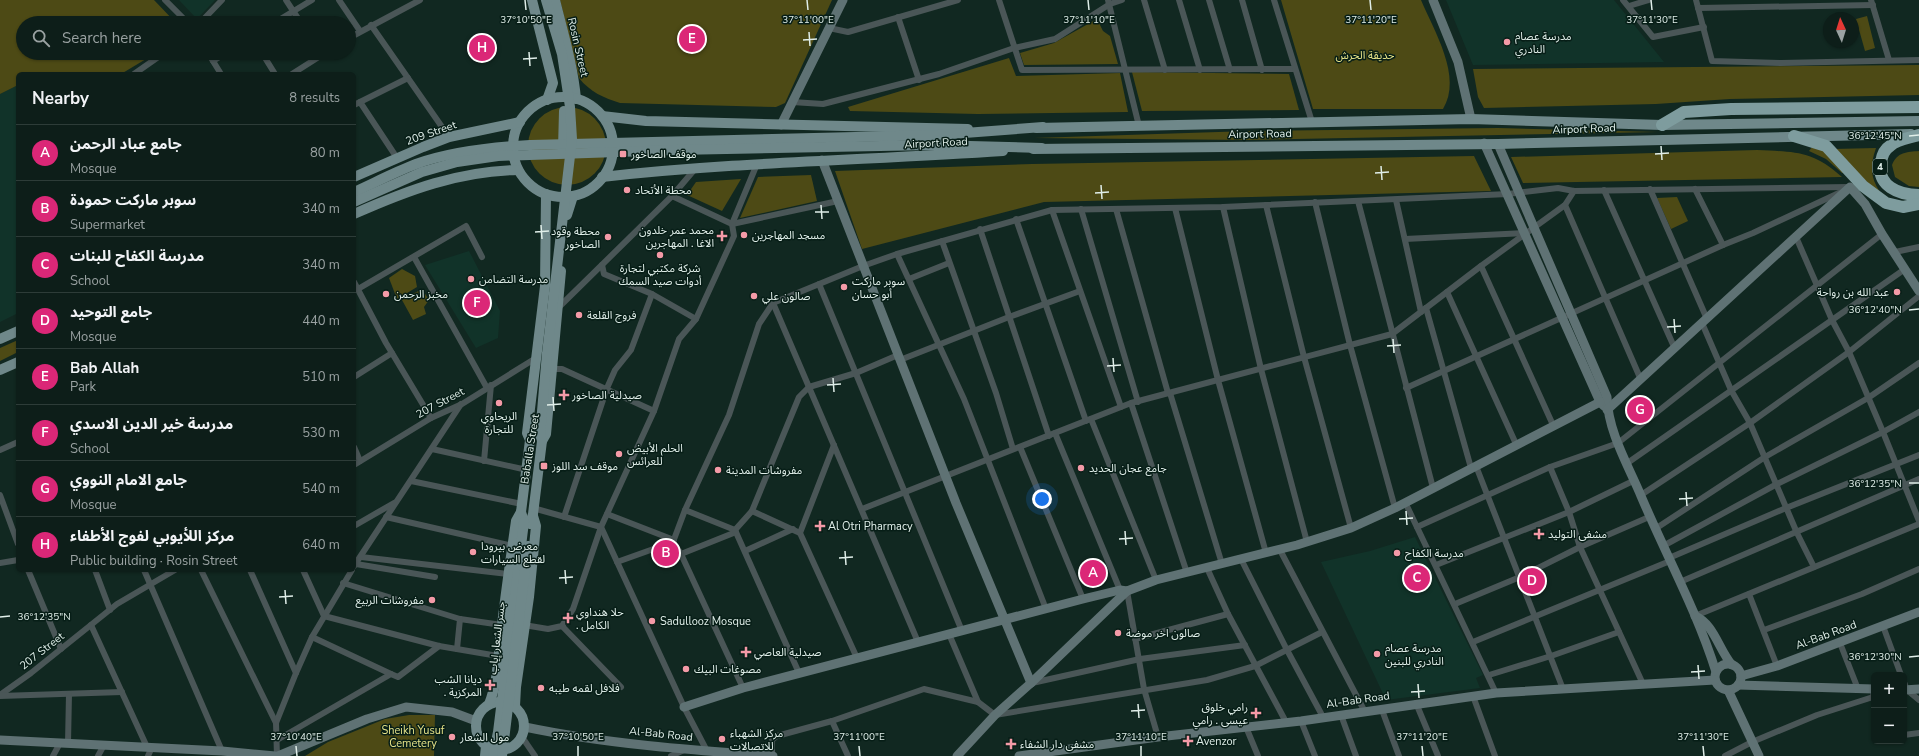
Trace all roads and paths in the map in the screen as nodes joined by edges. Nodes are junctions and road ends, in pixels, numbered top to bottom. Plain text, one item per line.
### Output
1 (165, 0) edge
2 (222, 0) edge
3 (286, 0) edge
4 (312, 0) edge
5 (339, 0) edge
6 (420, 0) edge
7 (532, 0) edge
8 (540, 0) edge
9 (546, 0) edge
10 (555, 0) edge
11 (843, 0) edge
12 (958, 0) edge
13 (999, 0) edge
14 (1122, 0) edge
15 (1144, 0) edge
16 (1178, 0) edge
17 (1209, 0) edge
18 (1242, 0) edge
19 (1274, 0) edge
20 (1433, 0) edge
21 (1623, 0) edge
22 (1649, 0) edge
23 (1696, 0) edge
24 (1109, 2) edge
25 (1872, 2) edge
26 (1628, 6) junction
27 (1698, 8) junction
28 (293, 12) junction
29 (181, 16) edge
30 (207, 16) edge
31 (286, 16) edge
32 (296, 16) edge
33 (350, 16) edge
34 (898, 17) junction
35 (356, 25) edge
36 (371, 25) junction
37 (1704, 27) junction
38 (829, 28) junction
39 (360, 31) junction
40 (356, 34) edge
41 (1014, 48) junction
42 (568, 51) junction
43 (547, 56) junction
44 (154, 60) edge
45 (266, 60) edge
46 (314, 60) edge
47 (1889, 60) junction
48 (1919, 60) edge
49 (213, 61) edge
50 (1294, 69) junction
51 (1126, 70) junction
52 (1165, 70) junction
53 (1200, 70) junction
54 (1230, 70) junction
55 (1262, 70) junction
56 (137, 72) edge
57 (220, 72) edge
58 (273, 72) edge
59 (295, 72) edge
60 (408, 78) junction
61 (919, 80) junction
62 (576, 99) junction
63 (548, 100) junction
64 (360, 102) junction
65 (792, 102) junction
66 (356, 104) edge
67 (1919, 107) edge
68 (602, 116) junction
69 (1471, 119) junction
70 (1919, 121) edge
71 (520, 122) junction
72 (1312, 122) junction
73 (780, 125) junction
74 (1662, 125) junction
75 (1139, 126) junction
76 (1043, 128) junction
77 (1919, 135) edge
78 (1794, 136) junction
79 (449, 137) junction
80 (1484, 143) junction
81 (1498, 144) junction
82 (1042, 148) junction
83 (397, 158) junction
84 (822, 160) junction
85 (757, 164) junction
86 (695, 169) junction
87 (518, 170) junction
88 (356, 175) edge
89 (602, 177) junction
90 (1850, 188) junction
91 (1650, 189) junction
92 (1695, 189) junction
93 (1574, 190) junction
94 (1604, 190) junction
95 (356, 191) edge
96 (1513, 193) junction
97 (546, 194) junction
98 (1919, 195) edge
99 (572, 196) junction
100 (672, 196) junction
101 (1396, 200) junction
102 (356, 201) edge
103 (838, 201) junction
104 (1358, 201) junction
105 (1315, 202) junction
106 (1266, 204) junction
107 (1919, 204) edge
108 (1565, 205) junction
109 (1223, 206) junction
110 (1175, 208) junction
111 (1116, 209) junction
112 (1052, 210) junction
113 (1081, 210) junction
114 (356, 213) edge
115 (1016, 219) junction
116 (732, 224) junction
117 (980, 229) junction
118 (1529, 231) junction
119 (1882, 234) junction
120 (1796, 237) junction
121 (1405, 239) junction
122 (942, 241) junction
123 (1723, 245) junction
124 (1919, 247) edge
125 (1895, 252) junction
126 (897, 254) junction
127 (482, 256) dead end
128 (414, 257) junction
129 (949, 263) junction
130 (1682, 263) junction
131 (602, 265) junction
132 (864, 266) junction
133 (1481, 266) junction
134 (1905, 269) junction
135 (909, 279) junction
136 (1644, 280) junction
137 (819, 284) junction
138 (356, 286) edge
139 (1816, 286) junction
140 (358, 289) junction
141 (1080, 291) junction
142 (1919, 291) edge
143 (1447, 292) junction
144 (652, 294) junction
145 (1919, 296) edge
146 (1607, 298) junction
147 (774, 303) junction
148 (1045, 304) junction
149 (558, 308) junction
150 (1424, 310) junction
151 (1571, 314) junction
152 (1009, 317) junction
153 (1562, 318) junction
154 (696, 319) junction
155 (1832, 320) junction
156 (1705, 321) junction
157 (975, 331) junction
158 (16, 332) edge
159 (1392, 334) junction
160 (0, 339) edge
161 (1515, 339) junction
162 (939, 345) junction
163 (1350, 345) junction
164 (1675, 349) junction
165 (1848, 352) junction
166 (392, 353) junction
167 (1476, 356) junction
168 (536, 358) junction
169 (899, 358) junction
170 (1304, 358) junction
171 (1720, 362) junction
172 (16, 363) edge
173 (1919, 363) edge
174 (552, 369) junction
175 (1261, 369) junction
176 (0, 370) edge
177 (1443, 371) junction
178 (856, 373) junction
179 (356, 376) edge
180 (1218, 380) junction
181 (1641, 380) junction
182 (489, 387) junction
183 (809, 387) junction
184 (606, 388) junction
185 (1406, 388) junction
186 (1731, 390) junction
187 (1169, 393) junction
188 (1868, 398) junction
189 (1134, 402) junction
190 (1600, 402) junction
191 (462, 404) junction
192 (1121, 407) junction
193 (1607, 410) junction
194 (654, 411) junction
195 (1919, 412) edge
196 (431, 418) junction
197 (1088, 420) junction
198 (1750, 423) junction
199 (1553, 425) junction
200 (1883, 432) junction
201 (1052, 434) junction
202 (530, 440) junction
203 (542, 442) junction
204 (16, 443) edge
205 (1618, 443) junction
206 (1516, 444) junction
207 (834, 445) junction
208 (1017, 448) junction
209 (432, 449) junction
210 (0, 450) edge
211 (356, 452) edge
212 (1919, 455) edge
213 (1764, 457) junction
214 (988, 459) junction
215 (360, 461) junction
216 (484, 461) junction
217 (356, 464) edge
218 (1626, 464) junction
219 (1896, 465) junction
220 (1474, 467) junction
221 (1550, 467) junction
222 (527, 470) junction
223 (945, 476) junction
224 (1919, 479) edge
225 (411, 481) junction
226 (1633, 481) junction
227 (1777, 484) junction
228 (1904, 486) junction
229 (1433, 488) junction
230 (905, 492) junction
231 (0, 495) edge
232 (1488, 495) junction
233 (1640, 495) junction
234 (1405, 502) junction
235 (395, 503) junction
236 (1395, 508) junction
237 (1786, 508) junction
238 (862, 509) junction
239 (685, 510) junction
240 (752, 511) junction
241 (1569, 512) junction
242 (527, 514) junction
243 (607, 514) junction
244 (386, 517) junction
245 (564, 517) junction
246 (1649, 517) junction
247 (1919, 521) edge
248 (1919, 524) edge
249 (356, 525) edge
250 (601, 527) junction
251 (1417, 527) junction
252 (1350, 528) junction
253 (792, 529) junction
254 (1655, 529) junction
255 (735, 531) junction
256 (800, 533) junction
257 (1797, 533) junction
258 (1504, 537) junction
259 (16, 539) edge
260 (674, 541) junction
261 (1307, 542) junction
262 (513, 546) junction
263 (1663, 546) junction
264 (1580, 547) junction
265 (1280, 550) junction
266 (745, 551) junction
267 (1266, 553) junction
268 (681, 554) junction
269 (361, 556) junction
270 (16, 560) edge
271 (1241, 560) junction
272 (1670, 560) junction
273 (617, 562) junction
274 (0, 563) edge
275 (356, 564) edge
276 (1222, 564) junction
277 (356, 565) edge
278 (1436, 565) junction
279 (1814, 567) junction
280 (1207, 568) junction
281 (1919, 568) edge
282 (29, 572) edge
283 (96, 572) edge
284 (145, 572) edge
285 (172, 572) edge
286 (202, 572) edge
287 (251, 572) edge
288 (304, 572) edge
289 (351, 572) edge
290 (1187, 572) junction
291 (508, 574) junction
292 (435, 577) dead end
293 (1520, 577) junction
294 (1156, 580) junction
295 (1680, 582) junction
296 (343, 583) junction
297 (150, 585) junction
298 (1124, 590) junction
299 (1599, 590) junction
300 (1749, 594) junction
301 (1083, 599) junction
302 (1454, 604) junction
303 (1046, 609) junction
304 (110, 610) junction
305 (1919, 612) edge
306 (1228, 614) junction
307 (324, 616) junction
308 (1535, 616) junction
309 (1695, 616) junction
310 (460, 619) junction
311 (1004, 619) junction
312 (92, 624) junction
313 (502, 625) junction
314 (524, 625) junction
315 (562, 626) junction
316 (1883, 626) junction
317 (1764, 630) junction
318 (962, 631) junction
319 (1322, 632) junction
320 (1619, 632) junction
321 (949, 634) junction
322 (312, 637) junction
323 (1135, 639) junction
324 (918, 642) junction
325 (1473, 642) junction
326 (1840, 643) junction
327 (1245, 645) junction
328 (439, 646) junction
329 (61, 649) junction
330 (457, 649) junction
331 (1287, 650) junction
332 (498, 656) junction
333 (1551, 656) junction
334 (857, 658) junction
335 (1140, 660) junction
336 (1732, 665) junction
337 (1255, 666) junction
338 (1777, 666) junction
339 (1900, 672) edge
340 (799, 673) junction
341 (296, 674) junction
342 (392, 674) junction
343 (1489, 675) junction
344 (1715, 676) junction
345 (1740, 680) junction
346 (1031, 683) junction
347 (1643, 684) junction
348 (621, 687) dead end
349 (1907, 687) edge
350 (743, 688) junction
351 (1144, 689) junction
352 (1563, 689) junction
353 (1858, 689) junction
354 (1871, 689) edge
355 (1907, 689) edge
356 (1919, 689) edge
357 (1728, 690) junction
358 (122, 692) junction
359 (1496, 693) junction
360 (69, 694) junction
361 (0, 695) edge
362 (1473, 696) junction
363 (1871, 698) edge
364 (1919, 700) edge
365 (978, 702) junction
366 (1416, 703) junction
367 (489, 704) junction
368 (515, 706) junction
369 (684, 707) junction
370 (1382, 710) junction
371 (1366, 712) junction
372 (995, 715) junction
373 (1341, 715) junction
374 (1323, 717) junction
375 (476, 721) junction
376 (832, 721) junction
377 (1301, 721) junction
378 (1286, 722) junction
379 (276, 723) junction
380 (1246, 727) junction
381 (523, 732) junction
382 (1919, 733) edge
383 (1907, 734) edge
384 (1158, 737) junction
385 (0, 740) edge
386 (277, 740) junction
387 (1752, 742) junction
388 (64, 743) junction
389 (104, 745) junction
390 (149, 750) edge
391 (685, 750) junction
392 (222, 751) junction
393 (486, 751) edge
394 (513, 751) edge
395 (707, 751) junction
396 (697, 753) edge
397 (1060, 753) edge
398 (53, 756) edge
399 (98, 756) edge
400 (277, 756) edge
401 (493, 756) edge
402 (502, 756) edge
403 (535, 756) edge
404 (671, 756) edge
405 (772, 756) edge
406 (848, 756) edge
407 (957, 756) edge
408 (1019, 756) edge
409 (1258, 756) edge
410 (1315, 756) edge
411 (1356, 756) edge
412 (1399, 756) edge
413 (1438, 756) edge
414 (1495, 756) edge
415 (1725, 756) edge
416 (1758, 756) edge

1 - 29 street
2 - 30 street
3 - 28 street
4 - 28 street
5 - 33 street
6 - 36 street
7 - 43 main road
8 - 202 main road, bridge
9 - 203 main road, bridge
10 - 42 main road, Rosin Street
11 - 38 main road
12 - 34 street
13 - 41 street
14 - 24 street
15 - 52 street
16 - 53 street
17 - 54 street
18 - 55 street
19 - 50 street
20 - 69 main road
21 - 26 street
22 - 26 street
23 - 27 street
24 - 41 street
24 - 51 street
25 - 27 street
25 - 47 street
26 - 37 street
27 - 37 street
28 - 31 street
28 - 32 street
34 - 38 street
34 - 61 street
35 - 39 street
36 - 39 street
36 - 60 street
37 - 47 street
38 - 65 main road
39 - 40 street
41 - 51 street
41 - 61 street
42 - 43 main road
42 - 62 main road, Rosin Street
43 - 63 main road
44 - 56 street
45 - 58 street
46 - 59 street
47 - 48 street
49 - 57 street
50 - 55 street
50 - 72 street
51 - 52 street
51 - 75 street
52 - 53 street
53 - 54 street
54 - 55 street
60 - 64 street
60 - 79 street
61 - 65 street
62 - 63 main road
62 - 68 main road
63 - 71 main road
64 - 66 street
64 - 83 street
65 - 73 main road
67 - 74 highway
68 - 73 main road, Airport Road
68 - 89 main road
69 - 72 main road, Airport Road
69 - 74 main road, Airport Road
70 - 74 main road, Airport Road
71 - 79 main road, 209 Street
71 - 87 main road
72 - 75 main road, Airport Road
73 - 76 main road, Airport Road
75 - 76 main road, Airport Road
76 - 95 main road, bridge
77 - 78 main road, Airport Road
77 - 98 highway, 4
78 - 81 main road, Airport Road
78 - 107 highway
79 - 83 main road, 209 Street
80 - 81 main road, Airport Road
80 - 82 main road, Airport Road
80 - 96 main road
81 - 96 main road
82 - 84 main road, Airport Road
82 - 102 main road, bridge
83 - 88 main road, 209 Street
84 - 85 main road, Airport Road
84 - 103 main road
85 - 86 main road, Airport Road
85 - 116 street
86 - 89 main road, Airport Road
86 - 100 street
87 - 97 main road
87 - 114 main road
89 - 99 main road
90 - 92 street
90 - 119 main road
90 - 120 main road
90 - 123 street
91 - 92 street
91 - 94 street
91 - 130 street
92 - 123 street
93 - 94 street
93 - 96 street
93 - 108 street
94 - 136 street
96 - 101 street
96 - 118 main road
97 - 99 main road
97 - 168 main road, Baballa Street
99 - 149 main road, Baballa Street
100 - 116 street
100 - 131 street
101 - 104 street
101 - 121 street
103 - 116 street
103 - 132 main road
104 - 105 street
104 - 159 street
105 - 106 street
105 - 163 street
106 - 109 street
106 - 170 street
108 - 118 street
108 - 146 street
109 - 110 street
109 - 175 street
110 - 111 street
110 - 180 street
111 - 113 street
111 - 187 street
112 - 113 street
112 - 115 street
112 - 141 street
113 - 189 street
115 - 117 street
115 - 148 street
116 - 154 street
117 - 122 street
117 - 152 street
118 - 121 street
118 - 133 street
118 - 151 main road
118 - 153 main road
119 - 125 main road
119 - 139 street
120 - 139 street
120 - 156 main road
121 - 150 street
122 - 126 street
122 - 129 street
123 - 130 street
124 - 125 street
125 - 134 main road
126 - 132 street
126 - 135 street
127 - 128 street
128 - 140 street
128 - 182 street
129 - 135 street
129 - 157 street
130 - 136 street
130 - 156 street
131 - 144 street
131 - 149 street
132 - 137 street
132 - 169 main road
133 - 143 street
133 - 161 street
134 - 142 main road
134 - 155 street
135 - 162 street
136 - 146 street
136 - 164 street
137 - 147 street
137 - 178 street
138 - 140 street
139 - 155 street
139 - 171 street
140 - 166 street
141 - 148 street
141 - 192 street
143 - 150 street
143 - 167 street
144 - 154 street
144 - 184 street
145 - 165 street
146 - 151 street
146 - 181 street
147 - 183 street
147 - 239 street
148 - 152 street
148 - 197 street
149 - 174 main road, Baballa Street
150 - 159 street
150 - 177 street
151 - 153 street
151 - 193 main road
152 - 157 street
152 - 201 street
153 - 161 street
153 - 190 main road
154 - 194 street
155 - 165 street
155 - 186 street
156 - 164 main road
156 - 171 street
157 - 162 street
157 - 208 street
158 - 160 main road
159 - 163 street
159 - 185 street
161 - 167 street
161 - 199 street
162 - 169 street
162 - 214 street
163 - 170 street
163 - 236 street
164 - 181 main road
165 - 188 street
165 - 198 street
166 - 179 street
166 - 196 street
167 - 177 street
167 - 206 street
168 - 182 street, 207 Street
168 - 202 main road, Baballa Street
169 - 178 street
169 - 223 main road
170 - 175 street
170 - 252 street
171 - 186 street
171 - 205 street
172 - 176 main road
173 - 188 street
174 - 184 street
174 - 203 main road, Baballa Street
175 - 180 street
175 - 261 street
177 - 185 street
177 - 220 street
178 - 183 street
178 - 230 street
180 - 187 street
180 - 267 street
181 - 193 main road
182 - 191 street, 207 Street
182 - 216 street
183 - 207 street
183 - 240 street
184 - 194 street
184 - 245 street
185 - 229 street
186 - 198 street
186 - 218 street
187 - 189 street
187 - 276 street
188 - 200 street
188 - 213 street
189 - 192 street
189 - 290 street
190 - 193 main road
190 - 199 main road
191 - 196 street, 207 Street
191 - 209 street
192 - 197 street
193 - 205 main road
194 - 243 street
195 - 200 street
196 - 215 street, 207 Street
197 - 201 street
197 - 294 street
198 - 213 street
198 - 233 street
199 - 206 main road
200 - 219 street
200 - 227 street
201 - 208 street
201 - 298 street
202 - 222 main road, Baballa Street
203 - 242 main road, Baballa Street
204 - 210 street
205 - 218 main road
205 - 221 street
206 - 220 main road
207 - 238 street
207 - 256 street
208 - 214 street
208 - 301 street
209 - 216 street
209 - 225 street
211 - 215 street
212 - 219 street
213 - 227 street
213 - 254 street
214 - 223 street
214 - 303 street
215 - 217 street, 207 Street
216 - 222 street
218 - 226 main road
219 - 228 street
219 - 237 street
220 - 229 main road
220 - 232 street
221 - 232 street
221 - 241 street
222 - 242 main road, Baballa Street
223 - 230 street
223 - 311 main road
224 - 228 street
225 - 235 street
225 - 242 street
226 - 233 main road
226 - 241 street
227 - 237 street
227 - 263 street
228 - 247 street
228 - 257 street
229 - 234 main road
230 - 238 street
230 - 318 street
231 - 259 street
232 - 251 street
232 - 258 street
233 - 246 main road
234 - 236 main road
234 - 251 street
235 - 244 street
235 - 249 street
236 - 252 main road
237 - 257 street
237 - 272 street
238 - 324 street
239 - 255 street
239 - 260 street
240 - 253 street
240 - 255 street
241 - 258 street
241 - 264 street
242 - 245 street
242 - 262 main road, Baballa Street
242 - 314 main road, Baballa Street
242 - 401 main road, جسر الشعار إياب, bridge
242 - 402 main road, bridge
243 - 250 street
243 - 260 street
244 - 262 street
244 - 269 street
245 - 250 street
246 - 254 main road
246 - 264 street
248 - 279 street
250 - 273 street
250 - 315 street
251 - 278 street
252 - 261 main road
253 - 256 street
253 - 266 street
254 - 263 main road
255 - 266 street
255 - 268 street
256 - 334 street
257 - 279 street
257 - 295 street
258 - 278 street
258 - 293 street
260 - 268 street
260 - 273 street
261 - 265 main road
262 - 291 main road, Baballa Street
263 - 272 main road
264 - 293 street
264 - 299 street
265 - 267 main road
265 - 319 street
266 - 340 street
267 - 271 main road
268 - 350 street
269 - 275 street
269 - 291 street
270 - 274 street
271 - 276 main road
271 - 331 street
272 - 295 main road
272 - 299 street
273 - 369 street
276 - 280 main road
277 - 292 street
278 - 302 street
279 - 300 street
280 - 290 main road
280 - 306 street
281 - 317 street
282 - 329 street
283 - 304 street
284 - 297 street
285 - 297 street, 207 Street
286 - 379 street
287 - 341 street
288 - 307 street
289 - 296 street
290 - 294 main road
291 - 313 main road, Baballa Street
293 - 302 street
293 - 308 street
294 - 298 main road
295 - 309 main road
296 - 307 street
296 - 310 street
297 - 304 street, 207 Street
297 - 392 street
298 - 301 main road
298 - 323 street
298 - 346 main road
299 - 308 street
299 - 320 street
300 - 309 street
300 - 317 street
301 - 303 main road
302 - 325 street
303 - 311 main road
304 - 312 street, 207 Street
305 - 316 main road, Al-Bab Road
306 - 323 street
306 - 327 street
307 - 322 street
307 - 328 street
308 - 325 street
308 - 333 street
309 - 336 main road
309 - 344 main road
310 - 313 street
310 - 330 street
311 - 318 main road
311 - 346 main road
312 - 329 street, 207 Street
312 - 358 street
313 - 332 main road, Baballa Street
314 - 315 street
314 - 368 main road, Baballa Street
315 - 348 street
316 - 326 main road, Al-Bab Road
316 - 339 street
317 - 338 street
318 - 321 main road
319 - 331 street
319 - 371 street
320 - 333 street
320 - 347 street
321 - 324 main road
321 - 365 street
322 - 341 street
322 - 342 street
323 - 335 street
324 - 334 main road
325 - 343 street
326 - 338 main road, Al-Bab Road
326 - 353 street
327 - 335 street
327 - 337 street
328 - 330 street
328 - 342 street
329 - 361 street, 207 Street
330 - 332 street
331 - 337 street
331 - 374 street
332 - 367 main road, Baballa Street
333 - 343 street
333 - 352 street
334 - 340 main road
335 - 346 street
335 - 351 street
336 - 344 main road
336 - 345 main road
337 - 351 street
337 - 378 street
338 - 345 main road, Al-Bab Road
340 - 350 main road
341 - 379 street
342 - 386 street
343 - 359 street
344 - 347 main road, Al-Bab Road
344 - 357 main road
345 - 353 main road
345 - 357 main road
346 - 372 main road
347 - 352 main road, Al-Bab Road
349 - 356 main road
350 - 369 main road
351 - 372 street
351 - 384 street
352 - 359 main road, Al-Bab Road
353 - 354 main road
355 - 364 street
357 - 387 main road
358 - 360 street
358 - 390 street
359 - 362 main road, Al-Bab Road
360 - 361 street
360 - 388 street
362 - 366 main road, Al-Bab Road
362 - 414 street
363 - 387 street
365 - 372 street
365 - 376 street
366 - 370 main road, Al-Bab Road
366 - 413 street
367 - 368 main road
367 - 375 main road
368 - 381 main road
369 - 395 street
370 - 371 main road, Al-Bab Road
370 - 412 street
371 - 373 main road, Al-Bab Road
372 - 407 main road
373 - 374 main road, Al-Bab Road
373 - 411 street
374 - 377 main road, Al-Bab Road
375 - 393 main road
375 - 400 main road
376 - 405 street
376 - 406 street
377 - 378 main road, Al-Bab Road
377 - 410 street
378 - 380 main road, Al-Bab Road
379 - 386 street
380 - 384 main road, Al-Bab Road
380 - 409 street
381 - 391 main road, Al-Bab Road
381 - 394 main road
381 - 403 street
382 - 383 street
384 - 397 main road, Al-Bab Road
385 - 388 main road
386 - 400 street
387 - 415 street
387 - 416 main road
388 - 389 main road
388 - 398 street
389 - 390 main road
389 - 399 street
390 - 392 main road
391 - 396 main road, Al-Bab Road
391 - 404 street
392 - 400 main road
393 - 394 main road
395 - 396 main road, Al-Bab Road
395 - 405 main road, Al-Bab Road
397 - 408 main road, Al-Bab Road

